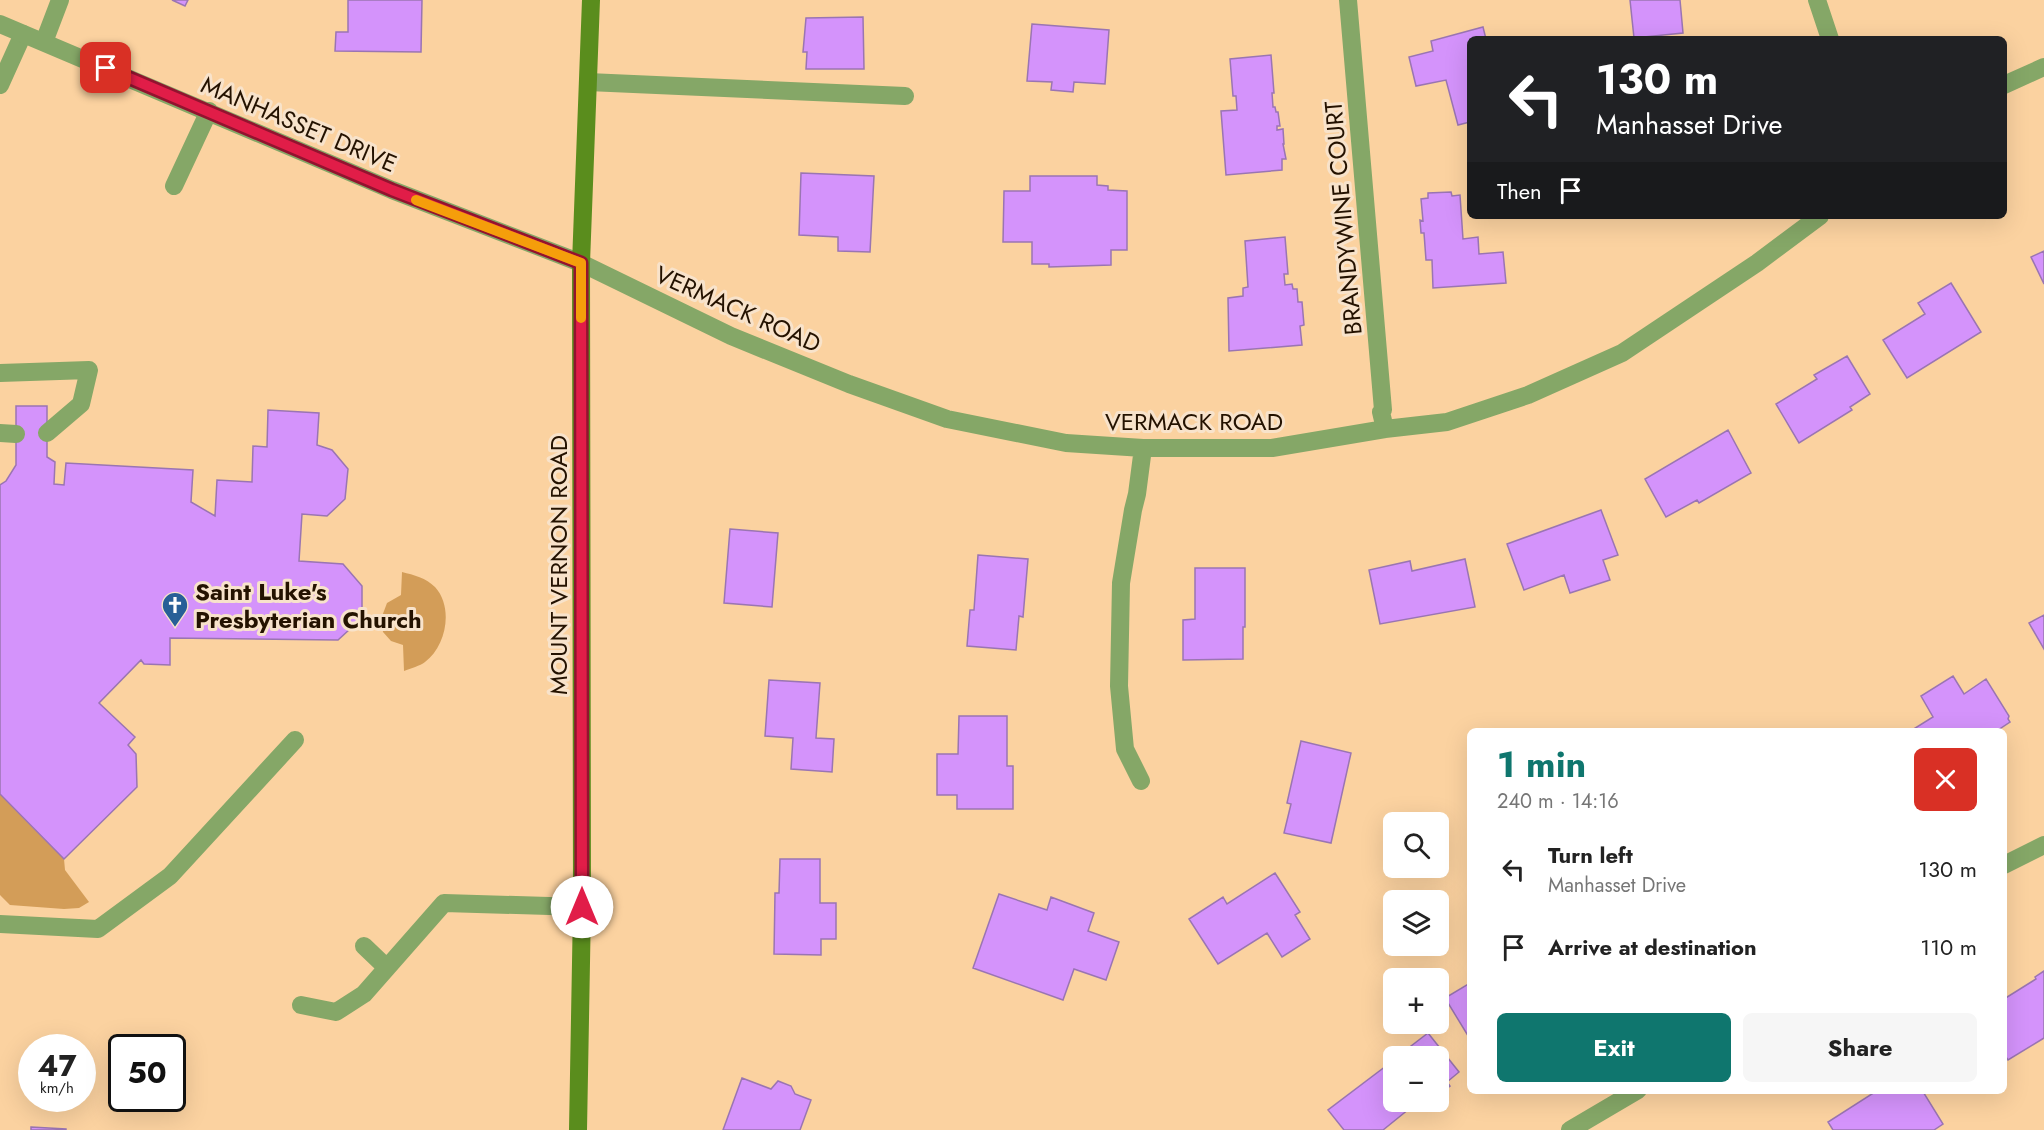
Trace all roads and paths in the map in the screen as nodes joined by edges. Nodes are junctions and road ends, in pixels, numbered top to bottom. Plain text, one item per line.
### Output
1 (60, 0) edge
2 (591, 0) edge
3 (1348, 0) edge
4 (1817, 0) edge
5 (0, 24) edge
6 (23, 34) junction
7 (1829, 36) edge
8 (44, 42) junction
9 (2044, 67) edge
10 (588, 82) junction
11 (2007, 84) edge
12 (0, 85) edge
13 (905, 96) dead end
14 (209, 111) junction
15 (174, 186) dead end
16 (1816, 219) edge
17 (581, 263) junction
18 (0, 373) edge
19 (1385, 429) junction
20 (47, 433) dead end
21 (1143, 448) junction
22 (295, 740) dead end
23 (1141, 781) dead end
24 (2044, 845) edge
25 (2007, 864) edge
26 (582, 907) junction
27 (0, 924) edge
28 (364, 946) dead end
29 (387, 968) junction
30 (301, 1005) dead end
31 (1631, 1094) edge
32 (578, 1130) edge
33 (1570, 1130) edge

1 - 8 street
2 - 10 main road, MOUNT VERNON ROAD
3 - 19 street, BRANDYWINE COURT
4 - 7 street
5 - 6 street, MANHASSET DRIVE
6 - 8 street, MANHASSET DRIVE
6 - 12 street
8 - 14 street, MANHASSET DRIVE
9 - 11 street
10 - 13 street
10 - 17 main road, MOUNT VERNON ROAD
14 - 15 street
14 - 17 street, MANHASSET DRIVE
16 - 19 street, VERMACK ROAD
17 - 21 street, VERMACK ROAD
17 - 26 main road, MOUNT VERNON ROAD
18 - 20 street
19 - 21 street, VERMACK ROAD
21 - 23 street
22 - 27 street
24 - 25 street
26 - 29 street
26 - 32 main road, MOUNT VERNON ROAD
28 - 29 street
29 - 30 street
31 - 33 street

